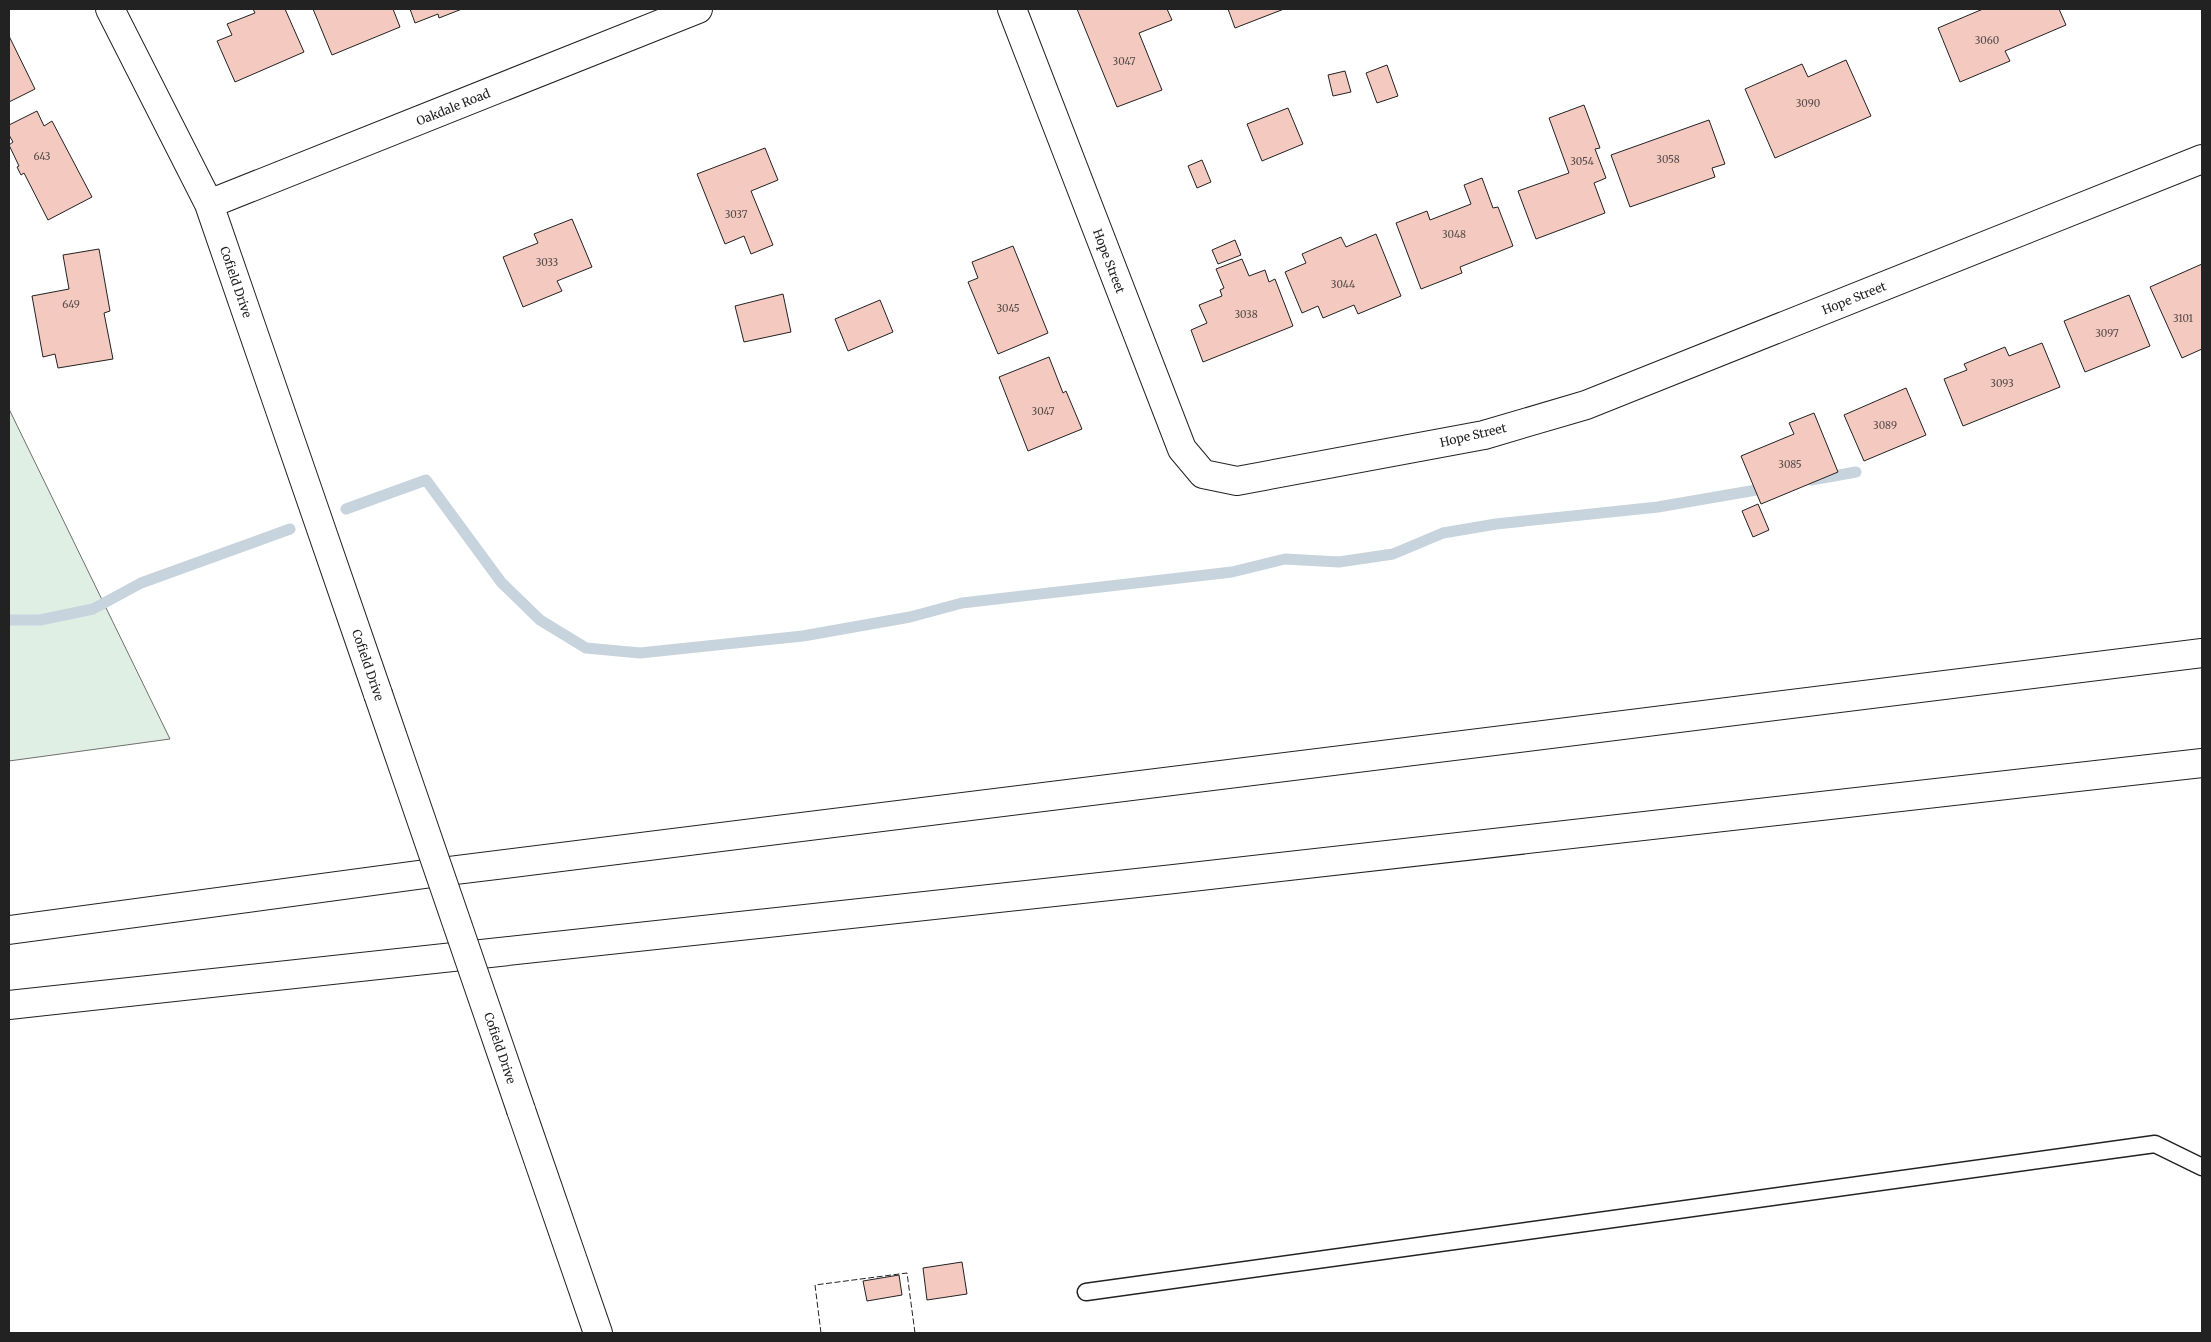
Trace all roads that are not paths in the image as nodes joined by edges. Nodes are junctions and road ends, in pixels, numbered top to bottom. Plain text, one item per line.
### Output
1 (110, 9) edge
2 (698, 9) edge
3 (1012, 9) edge
4 (2202, 159) edge
5 (209, 204) junction
6 (2202, 653) edge
7 (2202, 763) edge
8 (9, 930) edge
9 (9, 1005) edge
10 (2202, 1167) edge
11 (1086, 1292) dead end
12 (598, 1333) edge

1 - 5 main road, Cofield Drive
2 - 5 main road, Oakdale Road
3 - 4 main road, Hope Street
5 - 12 main road, Cofield Drive, bridge
6 - 8 main road
7 - 9 main road
10 - 11 lane

